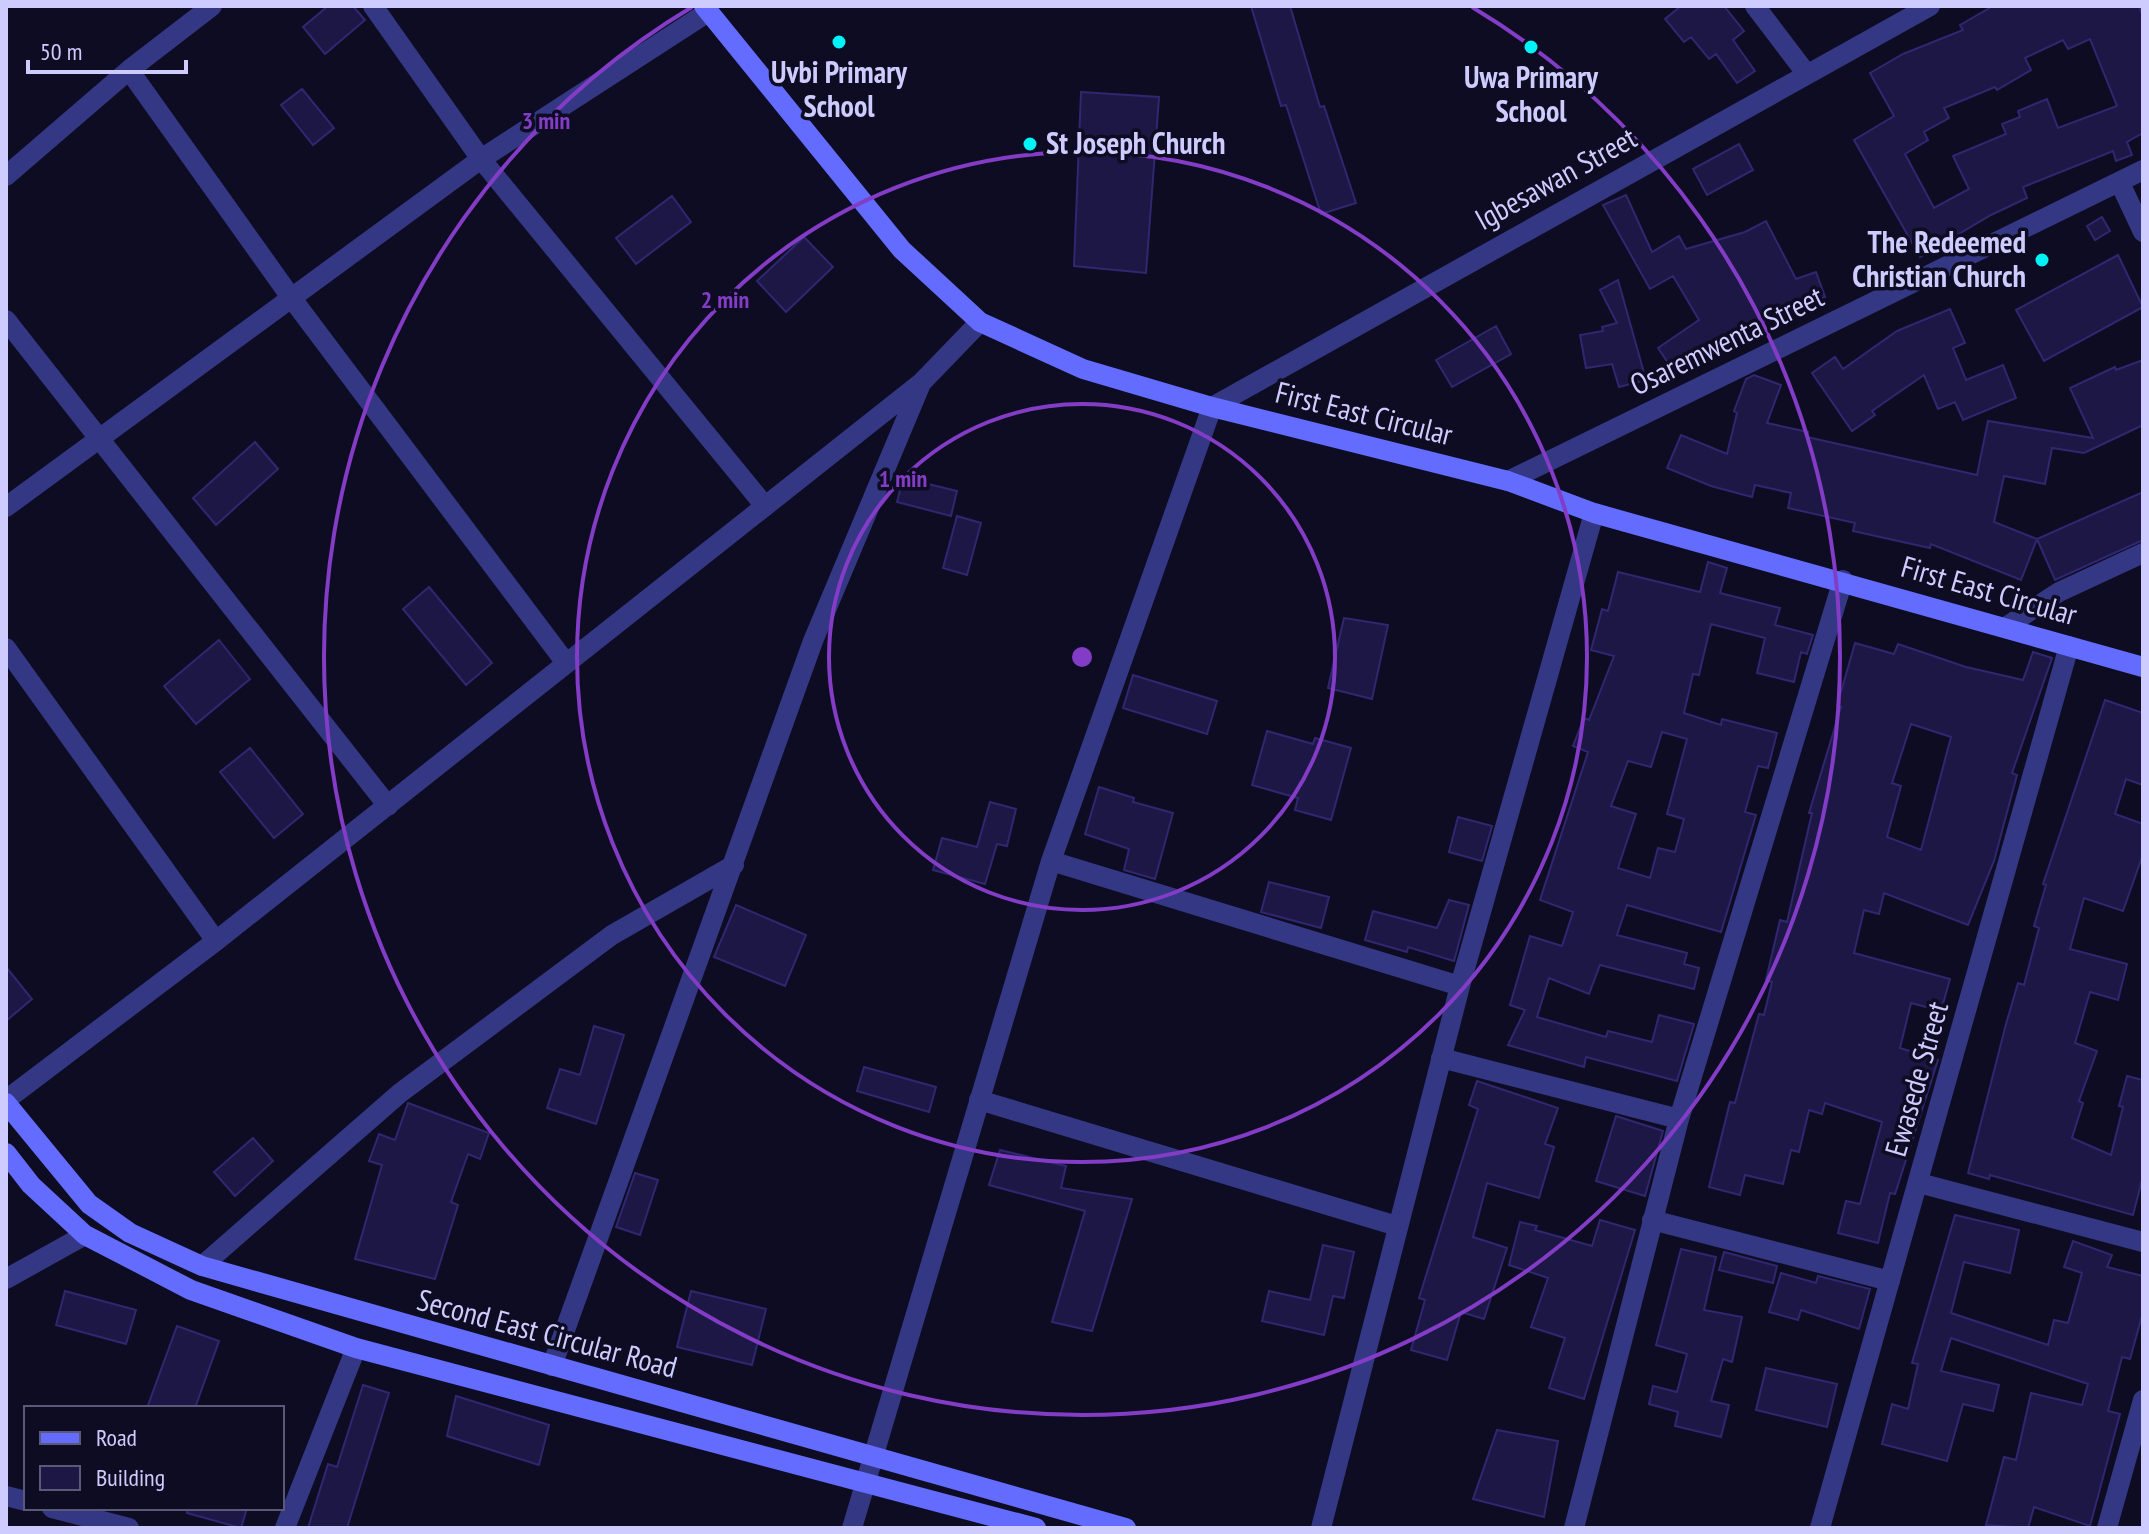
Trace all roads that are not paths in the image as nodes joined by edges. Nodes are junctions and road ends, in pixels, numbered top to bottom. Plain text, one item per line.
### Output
1 (212, 6) edge
2 (373, 6) edge
3 (1755, 6) edge
4 (1930, 6) edge
5 (706, 9) edge
6 (129, 70) junction
7 (1806, 73) junction
8 (481, 159) junction
9 (2143, 170) edge
10 (6, 176) edge
11 (2120, 183) junction
12 (2143, 232) edge
13 (290, 296) junction
14 (6, 320) edge
15 (980, 322) junction
16 (922, 382) junction
17 (1212, 407) junction
18 (98, 438) junction
19 (1508, 481) junction
20 (765, 506) junction
21 (6, 507) edge
22 (1594, 513) junction
23 (2143, 553) edge
24 (1843, 580) junction
25 (2007, 626) junction
26 (2069, 646) junction
27 (6, 648) edge
28 (566, 663) junction
29 (2143, 667) edge
30 (388, 806) junction
31 (1051, 861) junction
32 (734, 865) junction
33 (216, 941) junction
34 (1460, 986) junction
35 (1441, 1058) junction
36 (979, 1100) junction
37 (6, 1102) edge
38 (1679, 1119) junction
39 (6, 1153) edge
40 (1919, 1183) junction
41 (1652, 1220) junction
42 (1397, 1226) junction
43 (85, 1235) junction
44 (2143, 1242) edge
45 (202, 1266) junction
46 (6, 1279) edge
47 (1890, 1281) junction
48 (356, 1348) junction
49 (552, 1366) junction
50 (2143, 1400) edge
51 (874, 1456) junction
52 (866, 1483) junction
53 (60, 1510) edge
54 (129, 1528) edge
55 (285, 1528) edge
56 (852, 1528) edge
57 (1036, 1528) edge
58 (1126, 1528) edge
59 (1321, 1528) edge
60 (1574, 1528) edge
61 (1820, 1528) edge
62 (2107, 1528) edge

1 - 6 street
2 - 8 street
3 - 7 street
4 - 7 street, Igbesawan Street
5 - 8 street
5 - 15 main road, First East Circular
6 - 10 street
6 - 13 street
7 - 17 street, Igbesawan Street
8 - 13 street
8 - 20 street
9 - 11 street, Osaremwenta Street
11 - 12 street
11 - 19 street, Osaremwenta Street
13 - 18 street
13 - 28 street
14 - 18 street
15 - 16 street
15 - 17 main road, First East Circular
16 - 20 street
16 - 32 street
17 - 19 main road, First East Circular
17 - 31 street
18 - 21 street
18 - 30 street
19 - 22 main road, First East Circular
20 - 28 street
22 - 24 main road, First East Circular
22 - 34 street
23 - 25 street
24 - 25 main road, First East Circular
24 - 38 street
25 - 26 main road, First East Circular
26 - 29 main road, First East Circular
26 - 40 street, Ewasede Street
27 - 33 street
28 - 30 street
30 - 33 street
31 - 34 street
31 - 36 street
32 - 45 street
32 - 49 street
33 - 37 street
34 - 35 street
35 - 38 street
35 - 42 street
36 - 42 street
36 - 51 street
37 - 45 main road, Second East Circular Road
38 - 41 street
39 - 43 main road, Second East Circular Road
40 - 44 street
40 - 47 street, Ewasede Street
41 - 47 street
41 - 60 street
42 - 59 street
43 - 46 street
43 - 48 main road, Second East Circular Road
45 - 49 main road, Second East Circular Road
47 - 61 street, Ewasede Street
48 - 52 main road, Second East Circular Road
48 - 55 street
49 - 51 main road, Second East Circular Road
50 - 62 street
51 - 52 street
51 - 58 main road, Second East Circular Road
52 - 56 street
52 - 57 main road, Second East Circular Road
53 - 54 street

